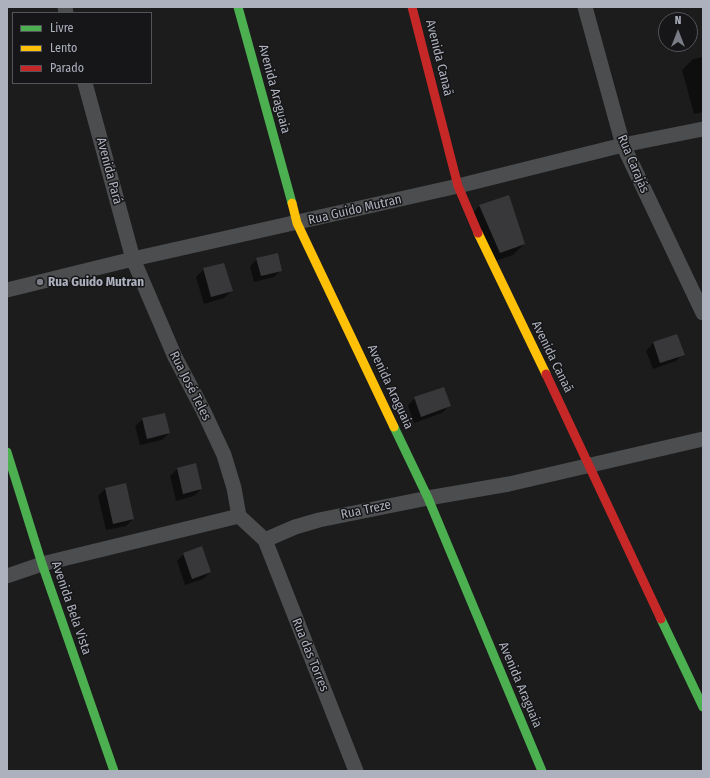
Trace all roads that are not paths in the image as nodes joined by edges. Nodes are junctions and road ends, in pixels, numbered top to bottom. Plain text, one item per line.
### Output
1 (238, 7) edge
2 (412, 7) edge
3 (584, 7) edge
4 (85, 84) edge
5 (703, 129) edge
6 (623, 145) junction
7 (458, 186) junction
8 (297, 223) junction
9 (133, 259) junction
10 (7, 290) edge
11 (703, 313) edge
12 (703, 439) edge
13 (7, 452) edge
14 (590, 466) junction
15 (428, 498) junction
16 (239, 516) junction
17 (265, 540) junction
18 (42, 564) junction
19 (7, 576) edge
20 (703, 707) edge
21 (114, 771) edge
22 (356, 771) edge
23 (542, 771) edge

1 - 8 street, Avenida Araguaia
2 - 7 street, Avenida Canaã
3 - 6 street, Rua Carajás
4 - 9 street, Avenida Pará
5 - 6 street, Rua Guido Mutran
6 - 7 street, Rua Guido Mutran
6 - 11 street, Rua Carajás
7 - 8 street, Rua Guido Mutran
7 - 14 street, Avenida Canaã
8 - 9 street, Rua Guido Mutran
8 - 15 street, Avenida Araguaia
9 - 10 street, Rua Guido Mutran
9 - 16 street, Rua José Teles
12 - 14 street, Rua Treze
13 - 18 street, Avenida Bela Vista
14 - 15 street, Rua Treze
14 - 20 street, Avenida Canaã
15 - 17 street, Rua Treze
15 - 23 street, Avenida Araguaia
16 - 17 street
16 - 18 street
17 - 22 street, Rua das Torres
18 - 19 street
18 - 21 street, Avenida Bela Vista

